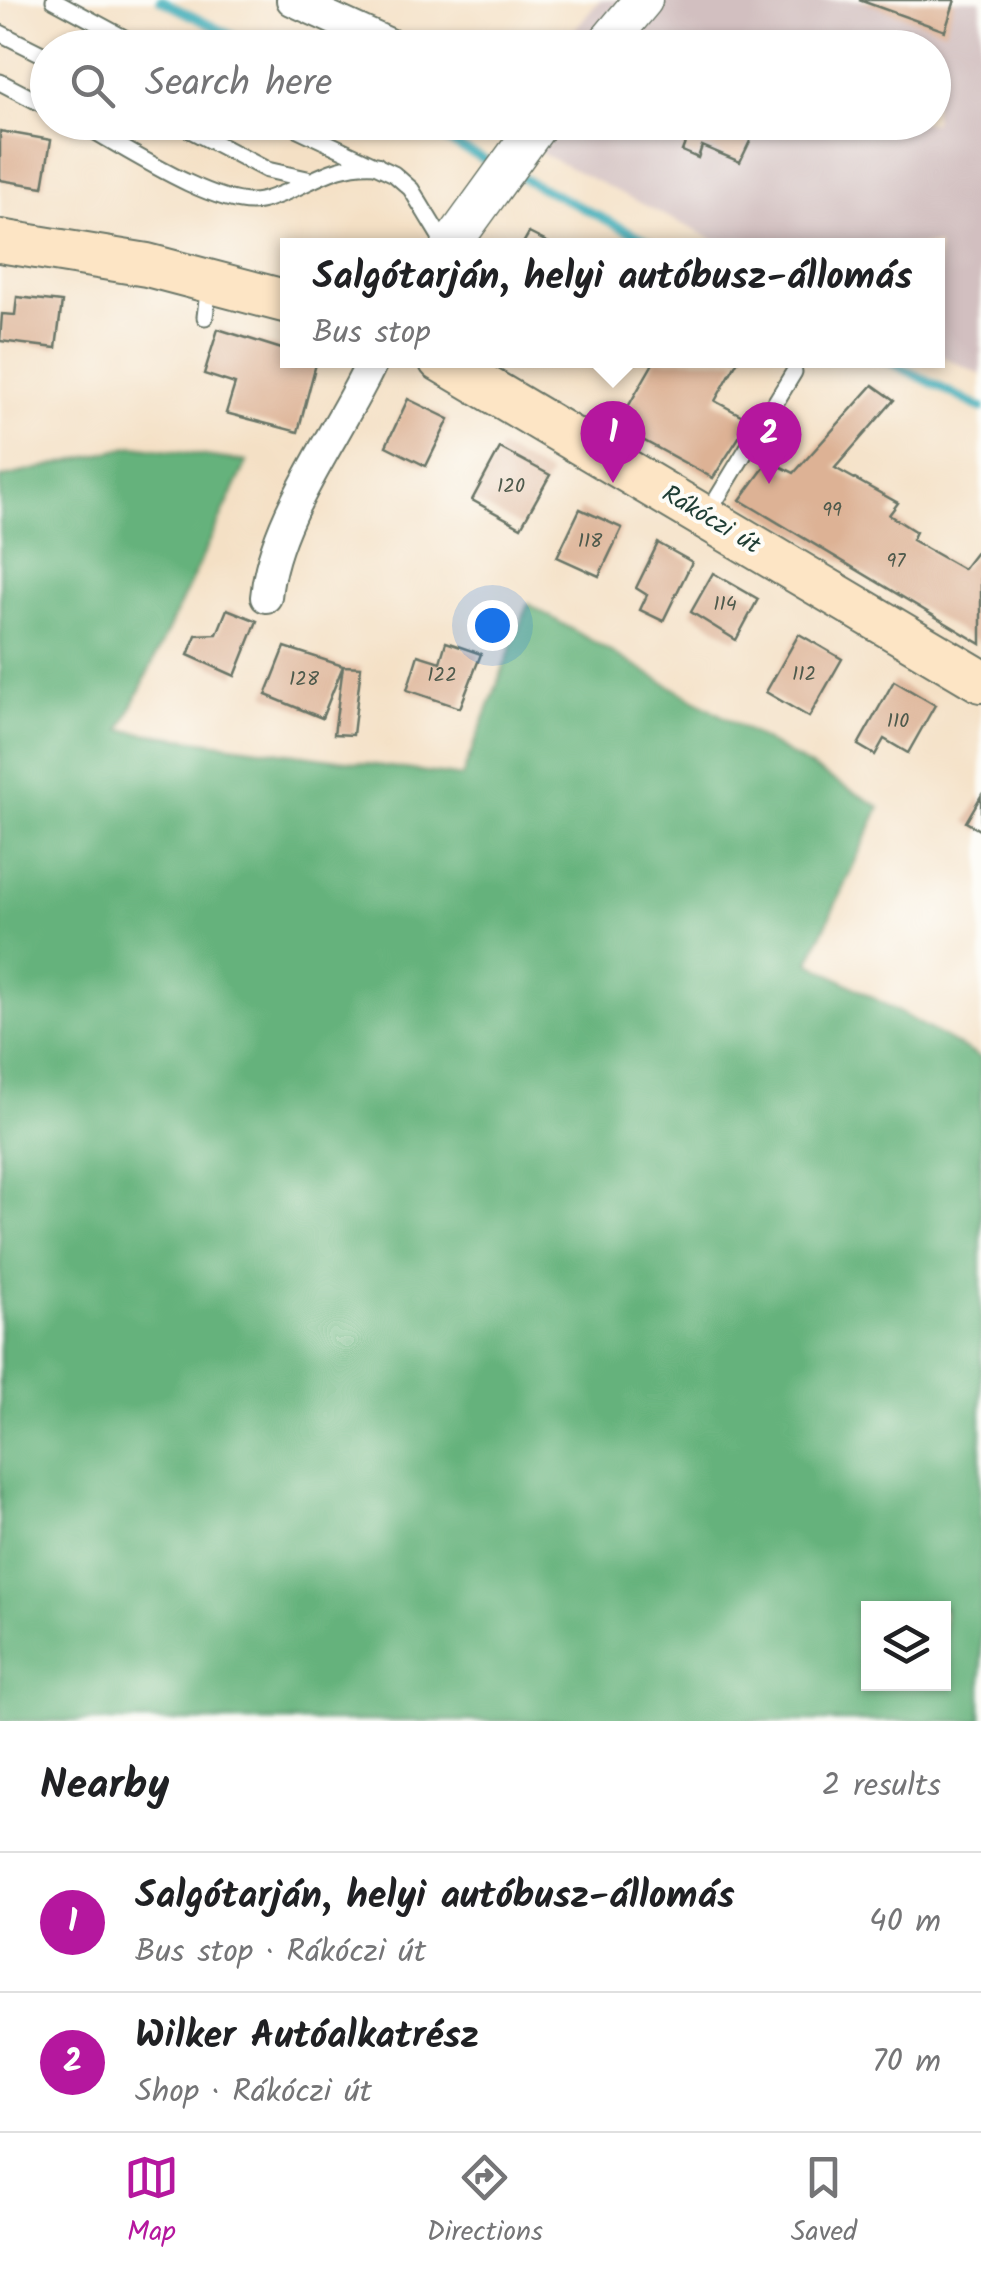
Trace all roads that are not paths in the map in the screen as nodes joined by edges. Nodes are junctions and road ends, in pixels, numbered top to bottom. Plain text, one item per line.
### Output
1 (54, 0) edge
2 (292, 0) edge
3 (643, 0) edge
4 (110, 30) edge
5 (358, 30) edge
6 (618, 30) edge
7 (0, 33) edge
8 (30, 49) edge
9 (0, 82) edge
10 (30, 98) edge
11 (112, 140) edge
12 (210, 140) edge
13 (321, 140) edge
14 (528, 140) edge
15 (377, 166) junction
16 (310, 179) junction
17 (443, 238) edge
18 (454, 238) edge
19 (0, 241) edge
20 (280, 302) edge
21 (368, 368) edge
22 (454, 368) edge
23 (794, 372) dead end
24 (705, 517) junction
25 (266, 598) dead end
26 (981, 681) edge

1 - 4 lane
2 - 5 street
3 - 6 street
7 - 8 lane
9 - 10 lane
11 - 16 lane
12 - 16 lane
13 - 15 lane
14 - 18 street
15 - 16 lane
15 - 17 lane
19 - 20 main road
21 - 25 street
22 - 24 main road, Rákóczi út
23 - 24 lane
24 - 26 main road, Rákóczi út

